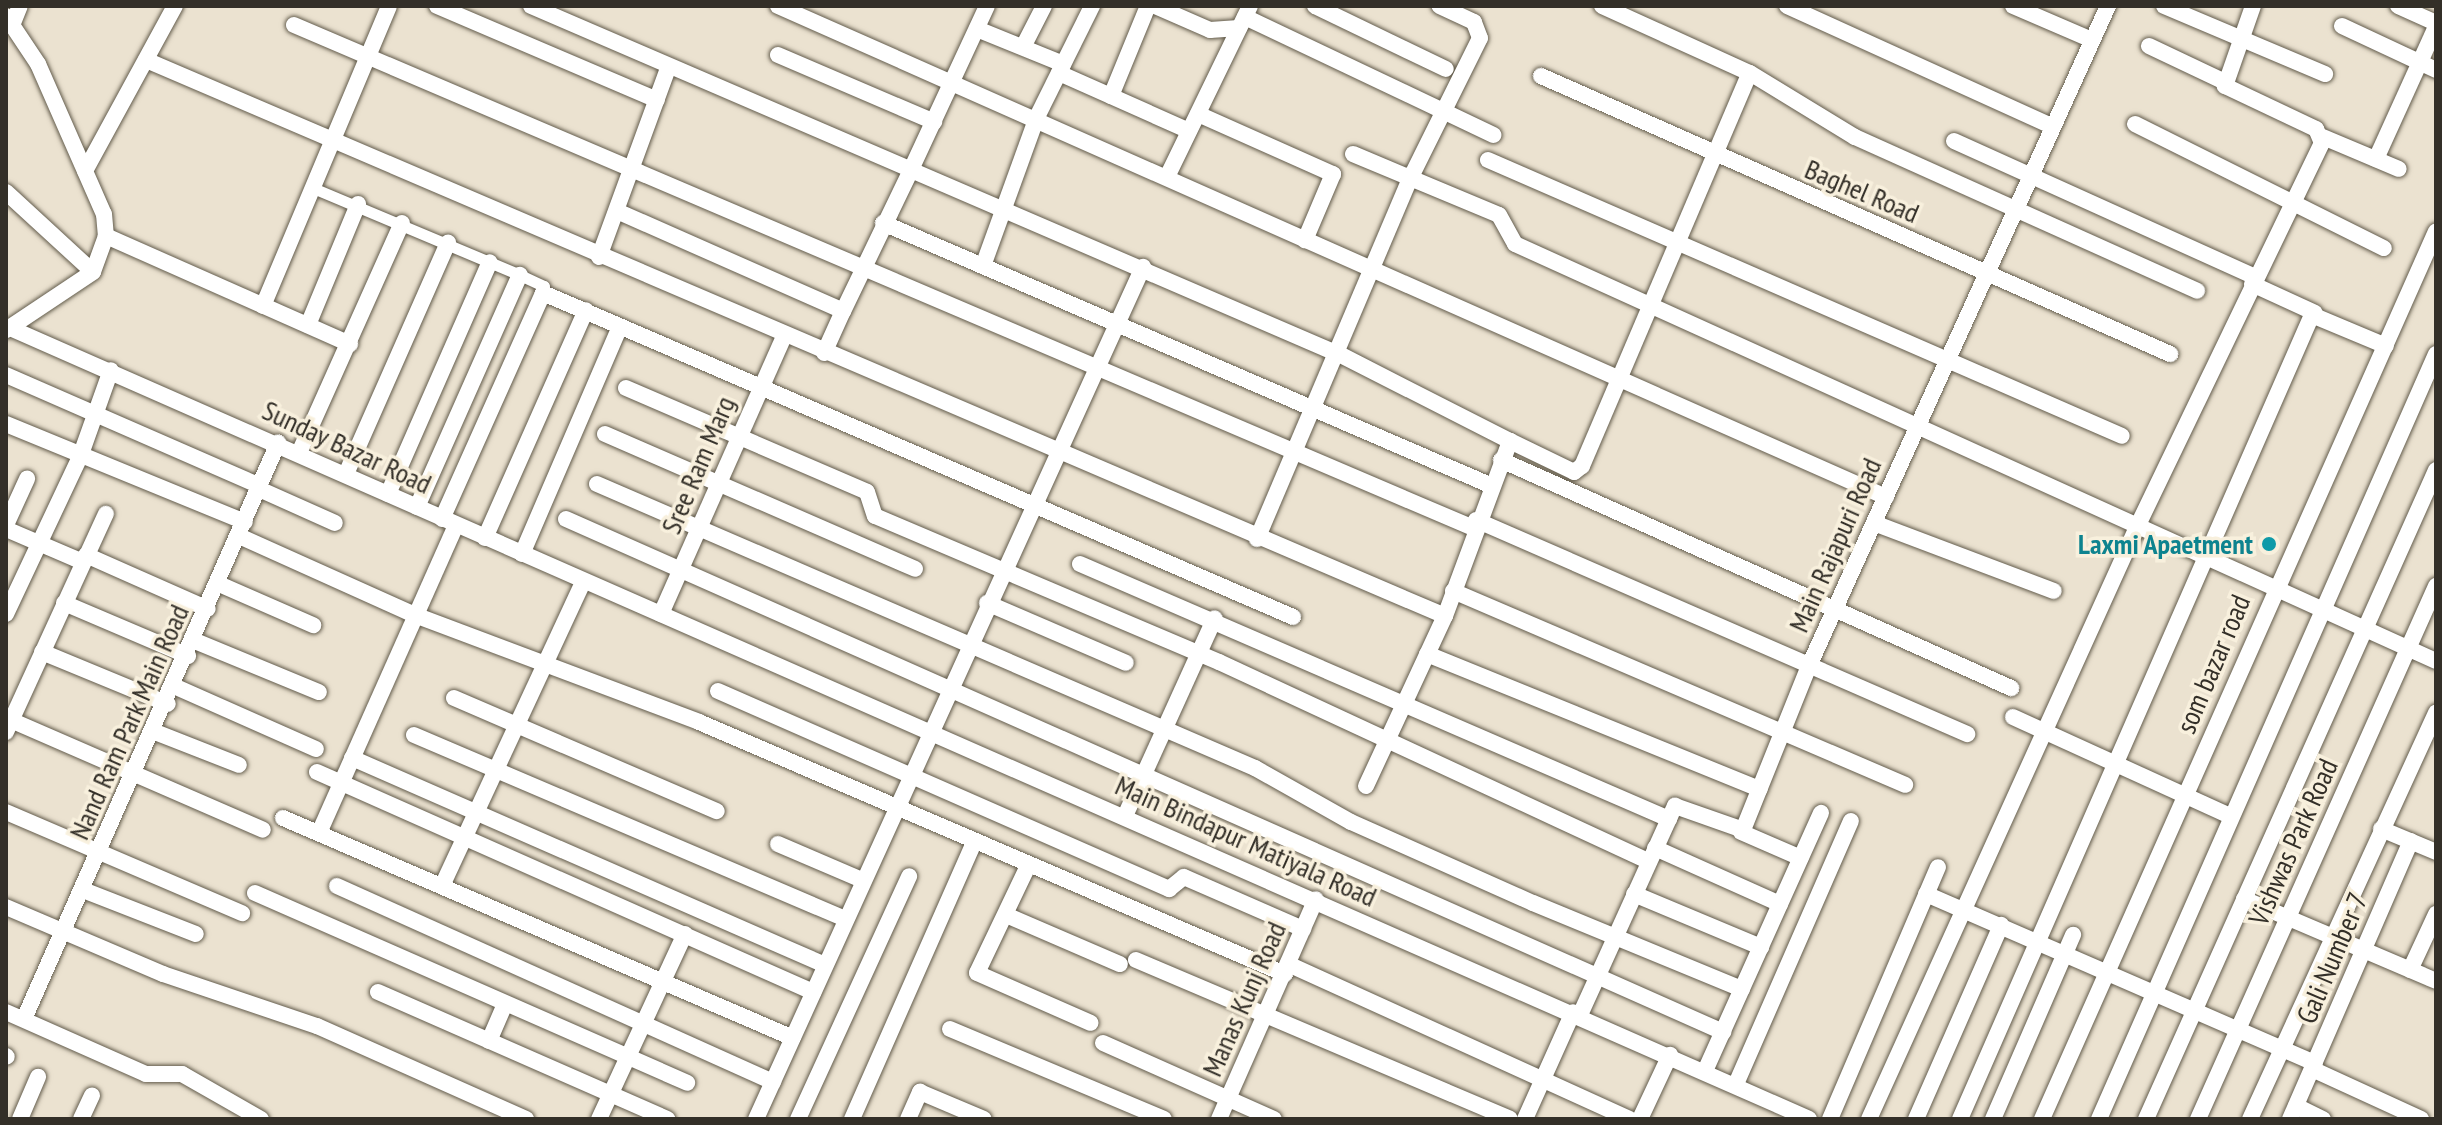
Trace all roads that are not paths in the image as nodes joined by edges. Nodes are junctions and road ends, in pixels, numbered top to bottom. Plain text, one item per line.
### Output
1 (20, 6) edge
2 (175, 6) edge
3 (389, 6) edge
4 (437, 6) edge
5 (531, 6) edge
6 (778, 6) edge
7 (987, 6) edge
8 (1044, 6) edge
9 (1092, 6) edge
10 (1148, 6) edge
11 (1155, 6) edge
12 (1315, 6) edge
13 (1440, 6) edge
14 (1602, 6) edge
15 (1787, 6) edge
16 (2013, 6) edge
17 (2108, 6) edge
18 (2164, 6) edge
19 (2253, 6) edge
20 (2398, 6) edge
21 (1245, 17) edge
22 (9, 19) edge
23 (294, 25) dead end
24 (2436, 25) edge
25 (2342, 26) dead end
26 (977, 29) junction
27 (2240, 38) junction
28 (2092, 40) junction
29 (2149, 46) dead end
30 (1023, 47) junction
31 (778, 55) dead end
32 (365, 56) junction
33 (146, 60) junction
34 (669, 66) junction
35 (2428, 66) edge
36 (1061, 68) junction
37 (1446, 69) dead end
38 (1750, 73) junction
39 (2325, 74) dead end
40 (1541, 76) dead end
41 (954, 81) junction
42 (2225, 82) junction
43 (1111, 96) junction
44 (657, 100) junction
45 (1444, 112) junction
46 (1198, 114) junction
47 (1037, 117) junction
48 (934, 122) junction
49 (2135, 124) dead end
50 (2052, 126) junction
51 (1189, 131) junction
52 (1493, 135) dead end
53 (2323, 137) junction
54 (1954, 141) dead end
55 (332, 142) junction
56 (1353, 154) dead end
57 (1717, 158) junction
58 (2376, 159) junction
59 (1488, 160) dead end
60 (2399, 169) dead end
61 (911, 170) junction
62 (85, 171) junction
63 (635, 174) junction
64 (1167, 177) junction
65 (1411, 177) junction
66 (2028, 179) junction
67 (313, 188) junction
68 (6, 192) edge
69 (358, 204) junction
70 (2290, 206) junction
71 (1006, 209) junction
72 (2015, 211) junction
73 (619, 212) junction
74 (402, 223) junction
75 (883, 223) junction
76 (2436, 231) edge
77 (106, 236) junction
78 (1305, 240) junction
79 (1680, 241) junction
80 (448, 243) junction
81 (2384, 248) dead end
82 (599, 257) junction
83 (490, 262) junction
84 (983, 266) junction
85 (1143, 267) junction
86 (1374, 271) junction
87 (93, 272) junction
88 (861, 272) junction
89 (1986, 272) junction
90 (520, 275) junction
91 (2253, 280) junction
92 (2197, 291) dead end
93 (543, 293) junction
94 (1653, 304) junction
95 (263, 306) junction
96 (586, 310) junction
97 (843, 311) junction
98 (2315, 313) junction
99 (1119, 324) junction
100 (9, 325) edge
101 (308, 325) junction
102 (619, 329) junction
103 (784, 336) junction
104 (350, 344) junction
105 (2386, 346) junction
106 (824, 353) junction
107 (1339, 354) junction
108 (2170, 354) dead end
109 (2436, 354) edge
110 (1946, 360) junction
111 (111, 370) junction
112 (1100, 371) junction
113 (6, 375) edge
114 (1618, 382) junction
115 (626, 388) dead end
116 (759, 388) junction
117 (1315, 408) junction
118 (96, 414) junction
119 (6, 424) edge
120 (1917, 425) junction
121 (605, 434) dead end
122 (2122, 436) dead end
123 (738, 438) junction
124 (1510, 441) junction
125 (278, 443) junction
126 (299, 453) junction
127 (81, 454) junction
128 (1061, 454) junction
129 (1294, 455) junction
130 (1501, 460) junction
131 (2436, 470) edge
132 (346, 474) junction
133 (27, 479) dead end
134 (597, 484) dead end
135 (719, 484) junction
136 (1490, 485) junction
137 (259, 487) junction
138 (388, 494) junction
139 (1886, 497) junction
140 (417, 507) junction
141 (1034, 507) junction
142 (106, 514) dead end
143 (566, 519) dead end
144 (449, 522) junction
145 (335, 523) dead end
146 (1874, 523) junction
147 (1475, 524) junction
148 (2138, 525) junction
149 (6, 527) edge
150 (700, 528) junction
151 (242, 529) junction
152 (485, 538) junction
153 (1257, 539) junction
154 (39, 544) junction
155 (522, 554) junction
156 (84, 558) junction
157 (2208, 559) junction
158 (1080, 564) dead end
159 (1003, 567) junction
160 (915, 569) dead end
161 (681, 570) junction
162 (583, 582) junction
163 (219, 584) junction
164 (2436, 586) edge
165 (2274, 588) junction
166 (1453, 591) junction
167 (2054, 591) dead end
168 (64, 603) junction
169 (987, 603) junction
170 (208, 609) junction
171 (1836, 609) junction
172 (2322, 610) junction
173 (6, 614) edge
174 (661, 614) junction
175 (415, 615) junction
176 (1445, 616) junction
177 (1293, 617) dead end
178 (1215, 618) junction
179 (313, 625) dead end
180 (2364, 629) junction
181 (970, 645) junction
182 (2408, 648) junction
183 (192, 649) junction
184 (42, 652) junction
185 (1201, 654) junction
186 (1427, 654) junction
187 (546, 660) junction
188 (2436, 661) edge
189 (1126, 663) dead end
190 (1809, 666) junction
191 (176, 687) junction
192 (2011, 688) dead end
193 (951, 690) junction
194 (718, 691) dead end
195 (319, 692) dead end
196 (454, 698) dead end
197 (168, 704) junction
198 (1404, 704) junction
199 (2436, 712) edge
200 (2013, 717) dead end
201 (8, 723) edge
202 (516, 724) junction
203 (1166, 729) junction
204 (927, 730) junction
205 (2045, 731) junction
206 (155, 732) junction
207 (1783, 734) junction
208 (1967, 734) dead end
209 (414, 735) dead end
210 (1386, 745) junction
211 (316, 749) dead end
212 (352, 758) junction
213 (2115, 763) junction
214 (239, 765) dead end
215 (496, 768) junction
216 (317, 772) dead end
217 (135, 773) junction
218 (1145, 774) junction
219 (908, 776) junction
220 (344, 784) junction
221 (1905, 785) dead end
222 (1366, 786) dead end
223 (1760, 789) junction
224 (2186, 796) junction
225 (893, 808) junction
226 (477, 810) junction
227 (717, 811) dead end
228 (6, 812) edge
229 (1821, 813) dead end
230 (1125, 816) junction
231 (2230, 816) junction
232 (283, 818) dead end
233 (1669, 819) junction
234 (1851, 821) dead end
235 (2381, 829) junction
236 (263, 830) dead end
237 (1741, 832) junction
238 (319, 833) junction
239 (464, 838) junction
240 (2411, 841) junction
241 (974, 843) junction
242 (778, 844) dead end
243 (100, 851) junction
244 (2436, 852) edge
245 (1652, 855) junction
246 (1801, 858) junction
247 (1938, 867) dead end
248 (1027, 868) junction
249 (909, 876) dead end
250 (862, 880) junction
251 (337, 886) dead end
252 (442, 886) junction
253 (83, 890) junction
254 (255, 893) dead end
255 (1634, 894) junction
256 (1926, 894) junction
257 (1316, 899) junction
258 (2244, 899) junction
259 (1780, 904) junction
260 (6, 907) edge
261 (1964, 909) junction
262 (242, 913) dead end
263 (2436, 914) edge
264 (1006, 915) junction
265 (845, 919) junction
266 (2288, 919) junction
267 (2001, 925) junction
268 (1303, 929) junction
269 (64, 932) junction
270 (196, 934) dead end
271 (685, 934) junction
272 (2073, 935) dead end
273 (1615, 936) junction
274 (2331, 938) junction
275 (2036, 941) junction
276 (1761, 947) junction
277 (2362, 950) junction
278 (2065, 954) junction
279 (825, 965) junction
280 (1287, 969) junction
281 (2410, 970) junction
282 (2109, 973) junction
283 (1598, 975) junction
284 (663, 980) junction
285 (2436, 981) edge
286 (1742, 989) junction
287 (378, 992) dead end
288 (813, 992) junction
289 (2153, 993) junction
290 (505, 1004) junction
291 (2194, 1009) junction
292 (6, 1012) edge
293 (1576, 1014) junction
294 (1267, 1018) junction
295 (24, 1019) junction
296 (642, 1023) junction
297 (1091, 1023) dead end
298 (950, 1029) dead end
299 (2238, 1029) junction
300 (1723, 1032) junction
301 (793, 1038) junction
302 (489, 1041) junction
303 (1103, 1043) dead end
304 (2281, 1048) junction
305 (1670, 1055) junction
306 (627, 1057) junction
307 (2314, 1066) junction
308 (1705, 1071) junction
309 (38, 1077) dead end
310 (1543, 1078) junction
311 (773, 1082) junction
312 (687, 1083) dead end
313 (1736, 1084) junction
314 (610, 1094) junction
315 (92, 1095) dead end
316 (1228, 1099) junction
317 (2293, 1113) edge
318 (20, 1119) edge
319 (81, 1119) edge
320 (261, 1119) edge
321 (526, 1119) edge
322 (599, 1119) edge
323 (667, 1119) edge
324 (756, 1119) edge
325 (798, 1119) edge
326 (852, 1119) edge
327 (908, 1119) edge
328 (984, 1119) edge
329 (1164, 1119) edge
330 (1219, 1119) edge
331 (1274, 1119) edge
332 (1510, 1119) edge
333 (1525, 1119) edge
334 (1630, 1119) edge
335 (1640, 1119) edge
336 (1809, 1119) edge
337 (1830, 1119) edge
338 (1869, 1119) edge
339 (1916, 1119) edge
340 (1960, 1119) edge
341 (1993, 1119) edge
342 (2042, 1119) edge
343 (2099, 1119) edge
344 (2146, 1119) edge
345 (2198, 1119) edge
346 (2250, 1119) edge
347 (2323, 1119) edge
348 (2421, 1119) edge

1 - 22 street
2 - 33 street
3 - 32 street
4 - 44 street
5 - 34 street
6 - 41 street
7 - 26 street
8 - 30 street
9 - 36 street
10 - 43 street
11 - 21 street
12 - 37 street
13 - 45 street
14 - 38 street
15 - 50 street
16 - 28 street
17 - 28 street, Main Rajapuri Road
18 - 27 street
19 - 27 street
20 - 24 street
21 - 45 street
21 - 46 street
22 - 62 street
23 - 32 street
24 - 35 street
25 - 35 street
26 - 30 street
26 - 41 street
27 - 39 street
27 - 42 street
28 - 50 street, Main Rajapuri Road
29 - 42 street
30 - 36 street
31 - 48 street
32 - 55 street
32 - 63 street
33 - 55 street
33 - 62 street
34 - 44 street
34 - 61 street
35 - 58 street
36 - 43 street
36 - 47 street
38 - 57 street
38 - 72 street
40 - 57 street, Baghel Road
41 - 47 street
41 - 48 street
42 - 53 street
43 - 51 street
44 - 63 street
45 - 52 street
45 - 65 street
46 - 51 street
46 - 78 street
47 - 64 street
47 - 71 street
48 - 61 street
49 - 70 street
50 - 66 street, Main Rajapuri Road
51 - 64 street
53 - 58 street
53 - 70 street
54 - 66 street
55 - 67 street
55 - 82 street
56 - 65 street
57 - 79 street
57 - 89 street, Baghel Road
58 - 60 street
59 - 79 street
61 - 71 street
61 - 75 street
62 - 77 street
63 - 73 street
63 - 88 street
64 - 78 street
65 - 86 street
65 - 94 street
66 - 72 street, Main Rajapuri Road
66 - 91 street
67 - 69 street
67 - 95 street
68 - 87 street
69 - 74 street
69 - 101 street
70 - 81 street
70 - 91 street
71 - 84 street
71 - 85 street
72 - 89 street, Main Rajapuri Road
72 - 92 street
73 - 82 street
73 - 97 street
74 - 80 street
74 - 104 street
75 - 84 street
75 - 88 street
76 - 105 street, som bazar road
77 - 87 street
77 - 95 street
78 - 86 street
79 - 94 street
79 - 110 street
80 - 83 street
80 - 132 street
82 - 103 street
83 - 90 street
83 - 138 street
84 - 99 street
85 - 99 street
85 - 107 street
86 - 107 street
86 - 114 street
87 - 100 street
88 - 97 street
88 - 112 street
89 - 108 street, Baghel Road
89 - 110 street, Main Rajapuri Road
90 - 93 street
90 - 140 street
91 - 98 street
91 - 148 street
93 - 96 street
93 - 144 street
94 - 114 street
94 - 120 street
95 - 101 street
96 - 102 street
96 - 152 street
97 - 106 street
98 - 105 street
98 - 157 street
99 - 112 street
99 - 117 street
100 - 111 street, Sunday Bazar Road
101 - 104 street
102 - 116 street
102 - 155 street
103 - 106 street
103 - 116 street, Sree Ram Marg
104 - 126 street
105 - 165 street, som bazar road
106 - 128 street
107 - 117 street
107 - 124 street
109 - 172 street
110 - 120 street, Main Rajapuri Road
110 - 122 street
111 - 118 street
111 - 125 street, Sunday Bazar Road
112 - 128 street
112 - 129 street
113 - 118 street
114 - 124 street
114 - 139 street
115 - 123 street
116 - 123 street, Sree Ram Marg
116 - 141 street
117 - 129 street
117 - 136 street
118 - 127 street
118 - 137 street
119 - 127 street
120 - 139 street, Main Rajapuri Road
120 - 148 street
121 - 135 street
123 - 135 street, Sree Ram Marg
123 - 159 street
124 - 130 street
125 - 126 street, Sunday Bazar Road
125 - 137 street, Nand Ram Park Main Road
126 - 132 street, Sunday Bazar Road
127 - 151 street
127 - 154 street
128 - 141 street
128 - 153 street
129 - 147 street
129 - 153 street
130 - 136 street
130 - 171 street
131 - 180 street
132 - 138 street, Sunday Bazar Road
133 - 149 street
134 - 150 street
135 - 150 street, Sree Ram Marg
135 - 160 street
136 - 147 street
137 - 145 street
137 - 151 street, Nand Ram Park Main Road
138 - 140 street, Sunday Bazar Road
139 - 146 street, Main Rajapuri Road
140 - 144 street, Sunday Bazar Road
141 - 159 street
141 - 177 street
142 - 156 street
143 - 161 street
144 - 152 street, Sunday Bazar Road
144 - 175 street
146 - 167 street
146 - 171 street, Main Rajapuri Road
147 - 166 street
147 - 190 street
148 - 157 street
148 - 205 street
149 - 154 street
150 - 161 street, Sree Ram Marg
150 - 181 street
151 - 163 street, Nand Ram Park Main Road
151 - 175 street
152 - 155 street, Sunday Bazar Road
153 - 176 street
154 - 156 street
154 - 173 street
155 - 162 street, Sunday Bazar Road
156 - 168 street
156 - 170 street
157 - 165 street
157 - 213 street
158 - 178 street
159 - 169 street
159 - 185 street
161 - 174 street, Sree Ram Marg
161 - 193 street
162 - 174 street, Sunday Bazar Road
162 - 187 street
163 - 170 street, Nand Ram Park Main Road
163 - 179 street
164 - 182 street, Vishwas Park Road
165 - 172 street
165 - 224 street, som bazar road
166 - 176 street
166 - 207 street
168 - 183 street
168 - 184 street
169 - 181 street
169 - 189 street
170 - 183 street, Nand Ram Park Main Road
171 - 190 street, Main Rajapuri Road
171 - 192 street
172 - 180 street
172 - 231 street
174 - 204 street, Main Bindapur Matiyala Road
175 - 187 street
175 - 212 street
176 - 186 street
178 - 185 street
178 - 198 street
180 - 182 street
180 - 258 street
181 - 193 street
181 - 203 street
182 - 188 street
182 - 266 street, Vishwas Park Road
183 - 191 street, Nand Ram Park Main Road
183 - 195 street
184 - 197 street
184 - 201 street
185 - 203 street
185 - 210 street
186 - 198 street
186 - 223 street
187 - 202 street
187 - 225 street
190 - 207 street, Main Rajapuri Road
190 - 208 street
191 - 197 street, Nand Ram Park Main Road
191 - 211 street
193 - 204 street
193 - 218 street
194 - 219 street
196 - 202 street
197 - 206 street, Nand Ram Park Main Road
198 - 210 street
198 - 233 street
199 - 235 street
200 - 205 street
201 - 217 street
202 - 215 street
202 - 227 street
203 - 218 street
203 - 273 street
204 - 219 street
204 - 230 street, Main Bindapur Matiyala Road
205 - 213 street
205 - 261 street
206 - 214 street
206 - 217 street, Nand Ram Park Main Road
207 - 221 street
207 - 223 street, Main Rajapuri Road
209 - 215 street
210 - 222 street
210 - 245 street
212 - 220 street
212 - 226 street
213 - 224 street
213 - 275 street
215 - 226 street
215 - 265 street
216 - 220 street
217 - 236 street
217 - 243 street, Nand Ram Park Main Road
218 - 230 street
218 - 283 street
219 - 225 street
219 - 268 street
220 - 238 street
220 - 239 street
223 - 237 street, Main Rajapuri Road
224 - 231 street
224 - 282 street, som bazar road
225 - 241 street
225 - 250 street
226 - 239 street
226 - 279 street
228 - 243 street
229 - 246 street
230 - 257 street, Main Bindapur Matiyala Road
231 - 289 street
232 - 238 street
233 - 237 street
233 - 245 street
234 - 313 street
235 - 240 street
235 - 274 street
237 - 246 street
238 - 252 street
239 - 252 street
239 - 271 street
240 - 244 street
240 - 277 street, Gali Number 7
241 - 248 street
241 - 326 street
242 - 250 street
243 - 253 street, Nand Ram Park Main Road
243 - 262 street
245 - 255 street
245 - 259 street
246 - 259 street
247 - 256 street
248 - 264 street
248 - 280 street
249 - 325 street
250 - 265 street
251 - 296 street
252 - 284 street
253 - 269 street, Nand Ram Park Main Road
253 - 270 street
254 - 290 street
255 - 273 street
255 - 276 street
256 - 261 street
256 - 337 street
257 - 268 street, Manas Kunj Road
257 - 293 street, Main Bindapur Matiyala Road
258 - 266 street
258 - 291 street
259 - 276 street
260 - 269 street
261 - 267 street
261 - 338 street
263 - 281 street
264 - 294 street
264 - 297 street
265 - 279 street
266 - 274 street
266 - 299 street, Vishwas Park Road
267 - 275 street
267 - 339 street
268 - 280 street, Manas Kunj Road
269 - 295 street, Nand Ram Park Main Road
269 - 321 street
271 - 284 street
271 - 288 street
272 - 278 street
273 - 283 street
273 - 286 street
274 - 277 street
274 - 304 street
275 - 278 street
275 - 340 street
276 - 286 street
277 - 281 street
277 - 307 street, Gali Number 7
278 - 282 street
278 - 341 street
279 - 288 street
280 - 294 street, Manas Kunj Road
280 - 310 street
281 - 285 street
282 - 289 street
282 - 342 street, som bazar road
283 - 293 street
283 - 300 street
284 - 296 street
284 - 301 street
286 - 300 street
287 - 302 street
288 - 301 street
289 - 291 street
289 - 343 street
290 - 302 street
290 - 306 street
291 - 299 street
291 - 344 street
292 - 295 street
293 - 305 street, Main Bindapur Matiyala Road
293 - 310 street
294 - 316 street, Manas Kunj Road
294 - 332 street
295 - 320 street
296 - 306 street
296 - 311 street
298 - 329 street
299 - 304 street
299 - 345 street, Vishwas Park Road
300 - 308 street
301 - 311 street
302 - 314 street
303 - 316 street
304 - 307 street
304 - 346 street
305 - 308 street, Main Bindapur Matiyala Road
305 - 335 street
306 - 312 street
306 - 314 street
307 - 317 street, Gali Number 7
307 - 348 street
308 - 313 street, Main Bindapur Matiyala Road
309 - 318 street
310 - 333 street
310 - 334 street
311 - 324 street
313 - 336 street, Main Bindapur Matiyala Road
314 - 322 street
314 - 323 street
315 - 319 street
316 - 330 street, Manas Kunj Road
316 - 331 street
317 - 347 street
327 - 328 street

